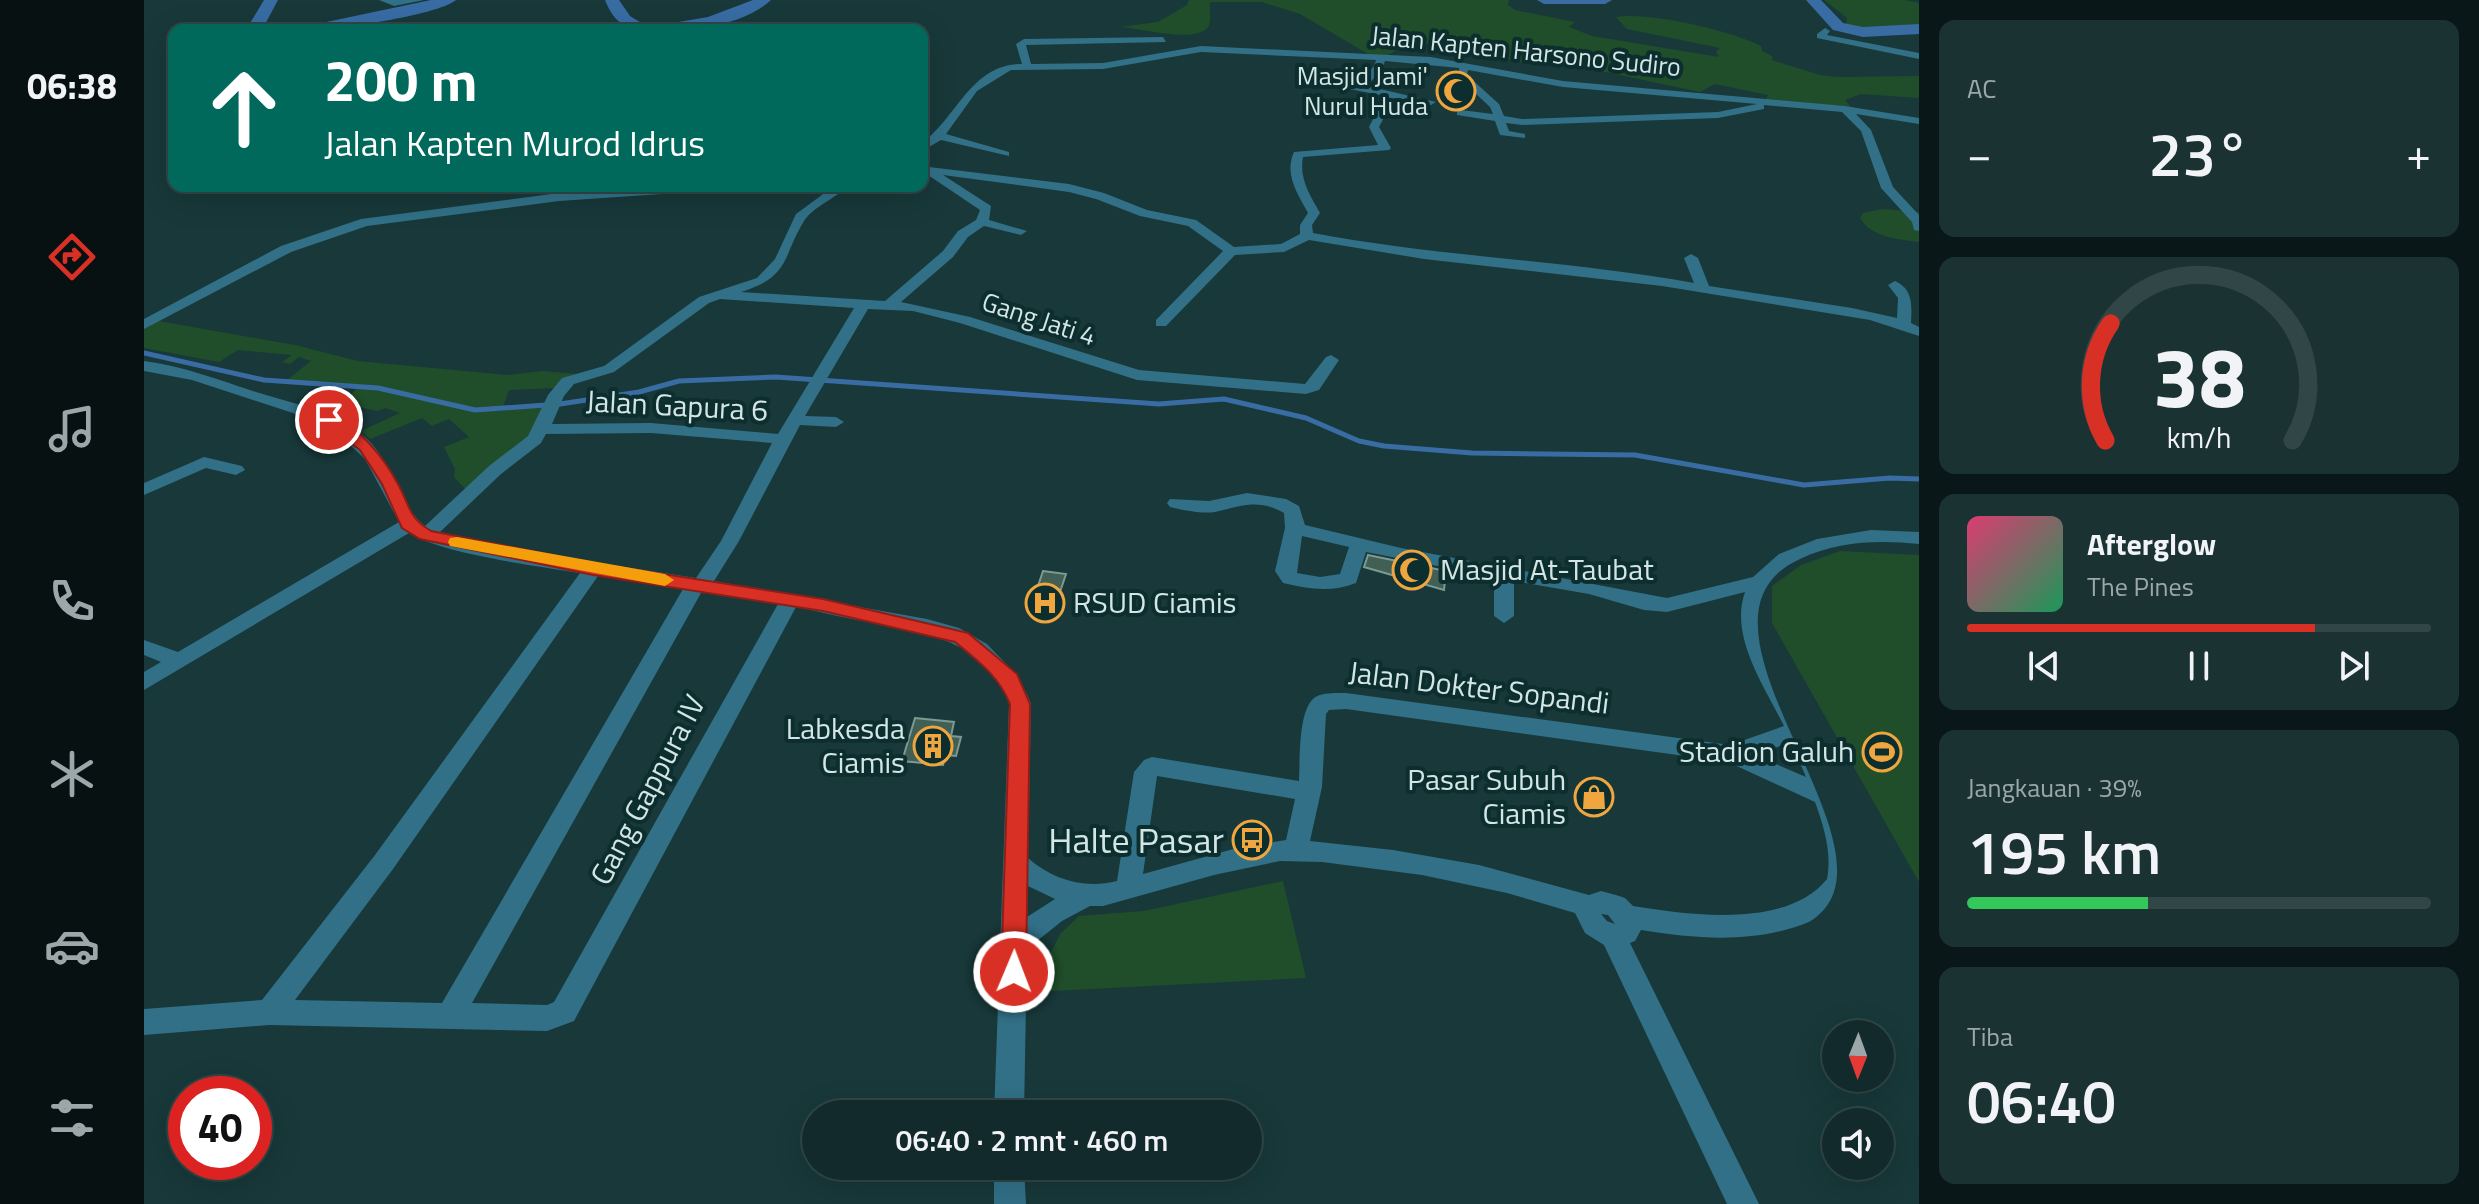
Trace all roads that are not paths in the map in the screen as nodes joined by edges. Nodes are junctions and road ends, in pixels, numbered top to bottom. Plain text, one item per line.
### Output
1 (383, 0) edge
2 (420, 0) edge
3 (1825, 31) dead end
4 (1163, 40) dead end
5 (1919, 56) edge
6 (1381, 57) junction
7 (1027, 65) junction
8 (1464, 66) junction
9 (1319, 82) dead end
10 (1360, 88) junction
11 (1391, 94) junction
12 (1431, 102) dead end
13 (1771, 103) junction
14 (1845, 109) junction
15 (1461, 113) dead end
16 (1500, 120) junction
17 (1919, 121) edge
18 (939, 136) junction
19 (1521, 136) dead end
20 (928, 144) edge
21 (1005, 154) dead end
22 (928, 170) edge
23 (928, 171) edge
24 (612, 192) edge
25 (834, 192) edge
26 (982, 222) junction
27 (1919, 227) edge
28 (1021, 231) dead end
29 (1307, 236) junction
30 (1231, 251) junction
31 (1691, 258) dead end
32 (1895, 285) dead end
33 (1703, 289) junction
34 (716, 295) junction
35 (864, 303) junction
36 (889, 305) junction
37 (1161, 323) dead end
38 (1904, 324) junction
39 (144, 325) edge
40 (1919, 332) edge
41 (1331, 360) dead end
42 (144, 366) edge
43 (794, 420) junction
44 (836, 422) dead end
45 (542, 429) junction
46 (783, 439) junction
47 (236, 470) dead end
48 (144, 490) edge
49 (1176, 503) dead end
50 (1294, 528) junction
51 (417, 530) junction
52 (1919, 538) edge
53 (1359, 544) junction
54 (593, 569) junction
55 (1504, 573) junction
56 (1757, 582) junction
57 (698, 586) junction
58 (790, 600) junction
59 (1504, 616) dead end
60 (144, 647) edge
61 (179, 661) junction
62 (144, 682) edge
63 (1796, 731) junction
64 (1731, 754) junction
65 (1309, 792) junction
66 (1823, 795) junction
67 (1296, 850) junction
68 (1015, 861) junction
69 (1128, 889) junction
70 (1085, 896) junction
71 (1621, 926) junction
72 (1014, 943) junction
73 (269, 1012) junction
74 (450, 1015) junction
75 (144, 1022) edge
76 (1009, 1100) edge
77 (1009, 1180) edge
78 (1010, 1204) edge
79 (1743, 1204) edge

1 - 2 street
3 - 5 street
4 - 7 street
6 - 7 street, Jalan Kapten Harsono Sudiro
6 - 8 street, Jalan Kapten Harsono Sudiro
6 - 10 street
7 - 18 street, Jalan Kapten Harsono Sudiro
8 - 13 street, Jalan Kapten Harsono Sudiro
8 - 16 street
9 - 10 street
10 - 11 street
11 - 12 street
11 - 29 street
13 - 14 street, Jalan Kapten Harsono Sudiro
13 - 16 street
14 - 17 street, Jalan Kapten Harsono Sudiro
14 - 27 street
15 - 16 street
16 - 19 street
18 - 20 street, Jalan Kapten Harsono Sudiro
18 - 21 street
22 - 30 street
23 - 26 street
24 - 39 street
25 - 34 street
26 - 28 street
26 - 36 street
29 - 30 street
29 - 33 street
30 - 37 street
31 - 33 street
32 - 38 street
33 - 38 street
34 - 35 street, Gang Jati 4
34 - 45 street
35 - 36 street, Gang Jati 4
35 - 43 street
36 - 41 street, Gang Jati 4
38 - 40 street
42 - 51 street
43 - 44 street
43 - 46 street
45 - 46 street, Jalan Gapura 6
45 - 51 street
46 - 57 street, Jalan Gapura 6
47 - 48 street
49 - 50 street
50 - 53 street
50 - 53 street
51 - 54 street
51 - 61 street
52 - 56 street
53 - 55 street
54 - 57 street
54 - 73 street
55 - 56 street
55 - 59 street
56 - 63 street
57 - 58 street
57 - 74 street, Jalan Gapura 6
58 - 68 street
58 - 74 street, Gang Gappura IV
60 - 61 street
61 - 62 street
63 - 64 street, Jalan Dokter Sopandi
63 - 66 street
64 - 65 street, Jalan Dokter Sopandi
64 - 66 street, Jalan Dokter Sopandi
65 - 67 street, Jalan Dokter Sopandi
65 - 69 street
66 - 71 street
67 - 69 street
67 - 71 street
68 - 70 street
68 - 72 street
69 - 70 street
70 - 72 street
71 - 79 street
72 - 76 street
73 - 74 street
73 - 75 street
77 - 78 street

